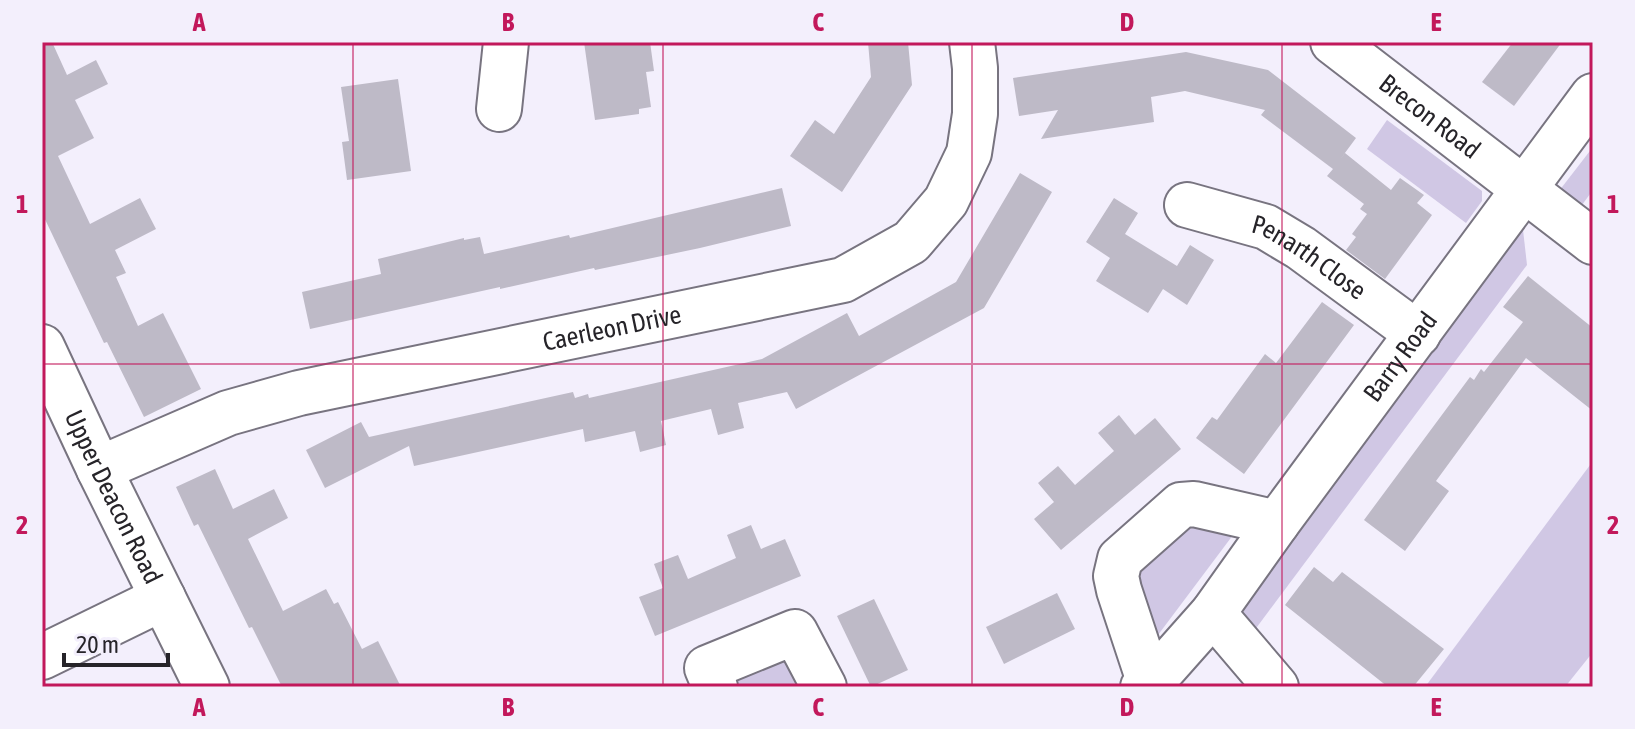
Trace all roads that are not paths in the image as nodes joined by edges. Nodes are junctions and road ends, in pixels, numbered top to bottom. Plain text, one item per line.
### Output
1 (506, 42) edge
2 (972, 42) edge
3 (1333, 42) edge
4 (1593, 96) edge
5 (499, 109) dead end
6 (1525, 189) junction
7 (1187, 205) dead end
8 (1593, 242) edge
9 (1418, 334) junction
10 (42, 347) edge
11 (99, 469) junction
12 (1277, 523) junction
13 (163, 598) junction
14 (1213, 613) junction
15 (42, 657) edge
16 (1146, 686) edge
17 (207, 687) edge
18 (715, 687) edge
19 (824, 687) edge
20 (1276, 687) edge

1 - 5 street
2 - 11 street, Caerleon Drive
3 - 6 street, Brecon Road
4 - 6 street, Barry Road
6 - 8 street
6 - 9 street, Barry Road
7 - 9 street, Penarth Close
9 - 12 street, Barry Road
10 - 11 street, Upper Deacon Road
11 - 13 street, Upper Deacon Road
12 - 14 street, Barry Road
12 - 16 street, Barry Road
13 - 15 street
13 - 17 street, Upper Deacon Road
14 - 16 street, Barry Road
14 - 20 street
18 - 19 street

